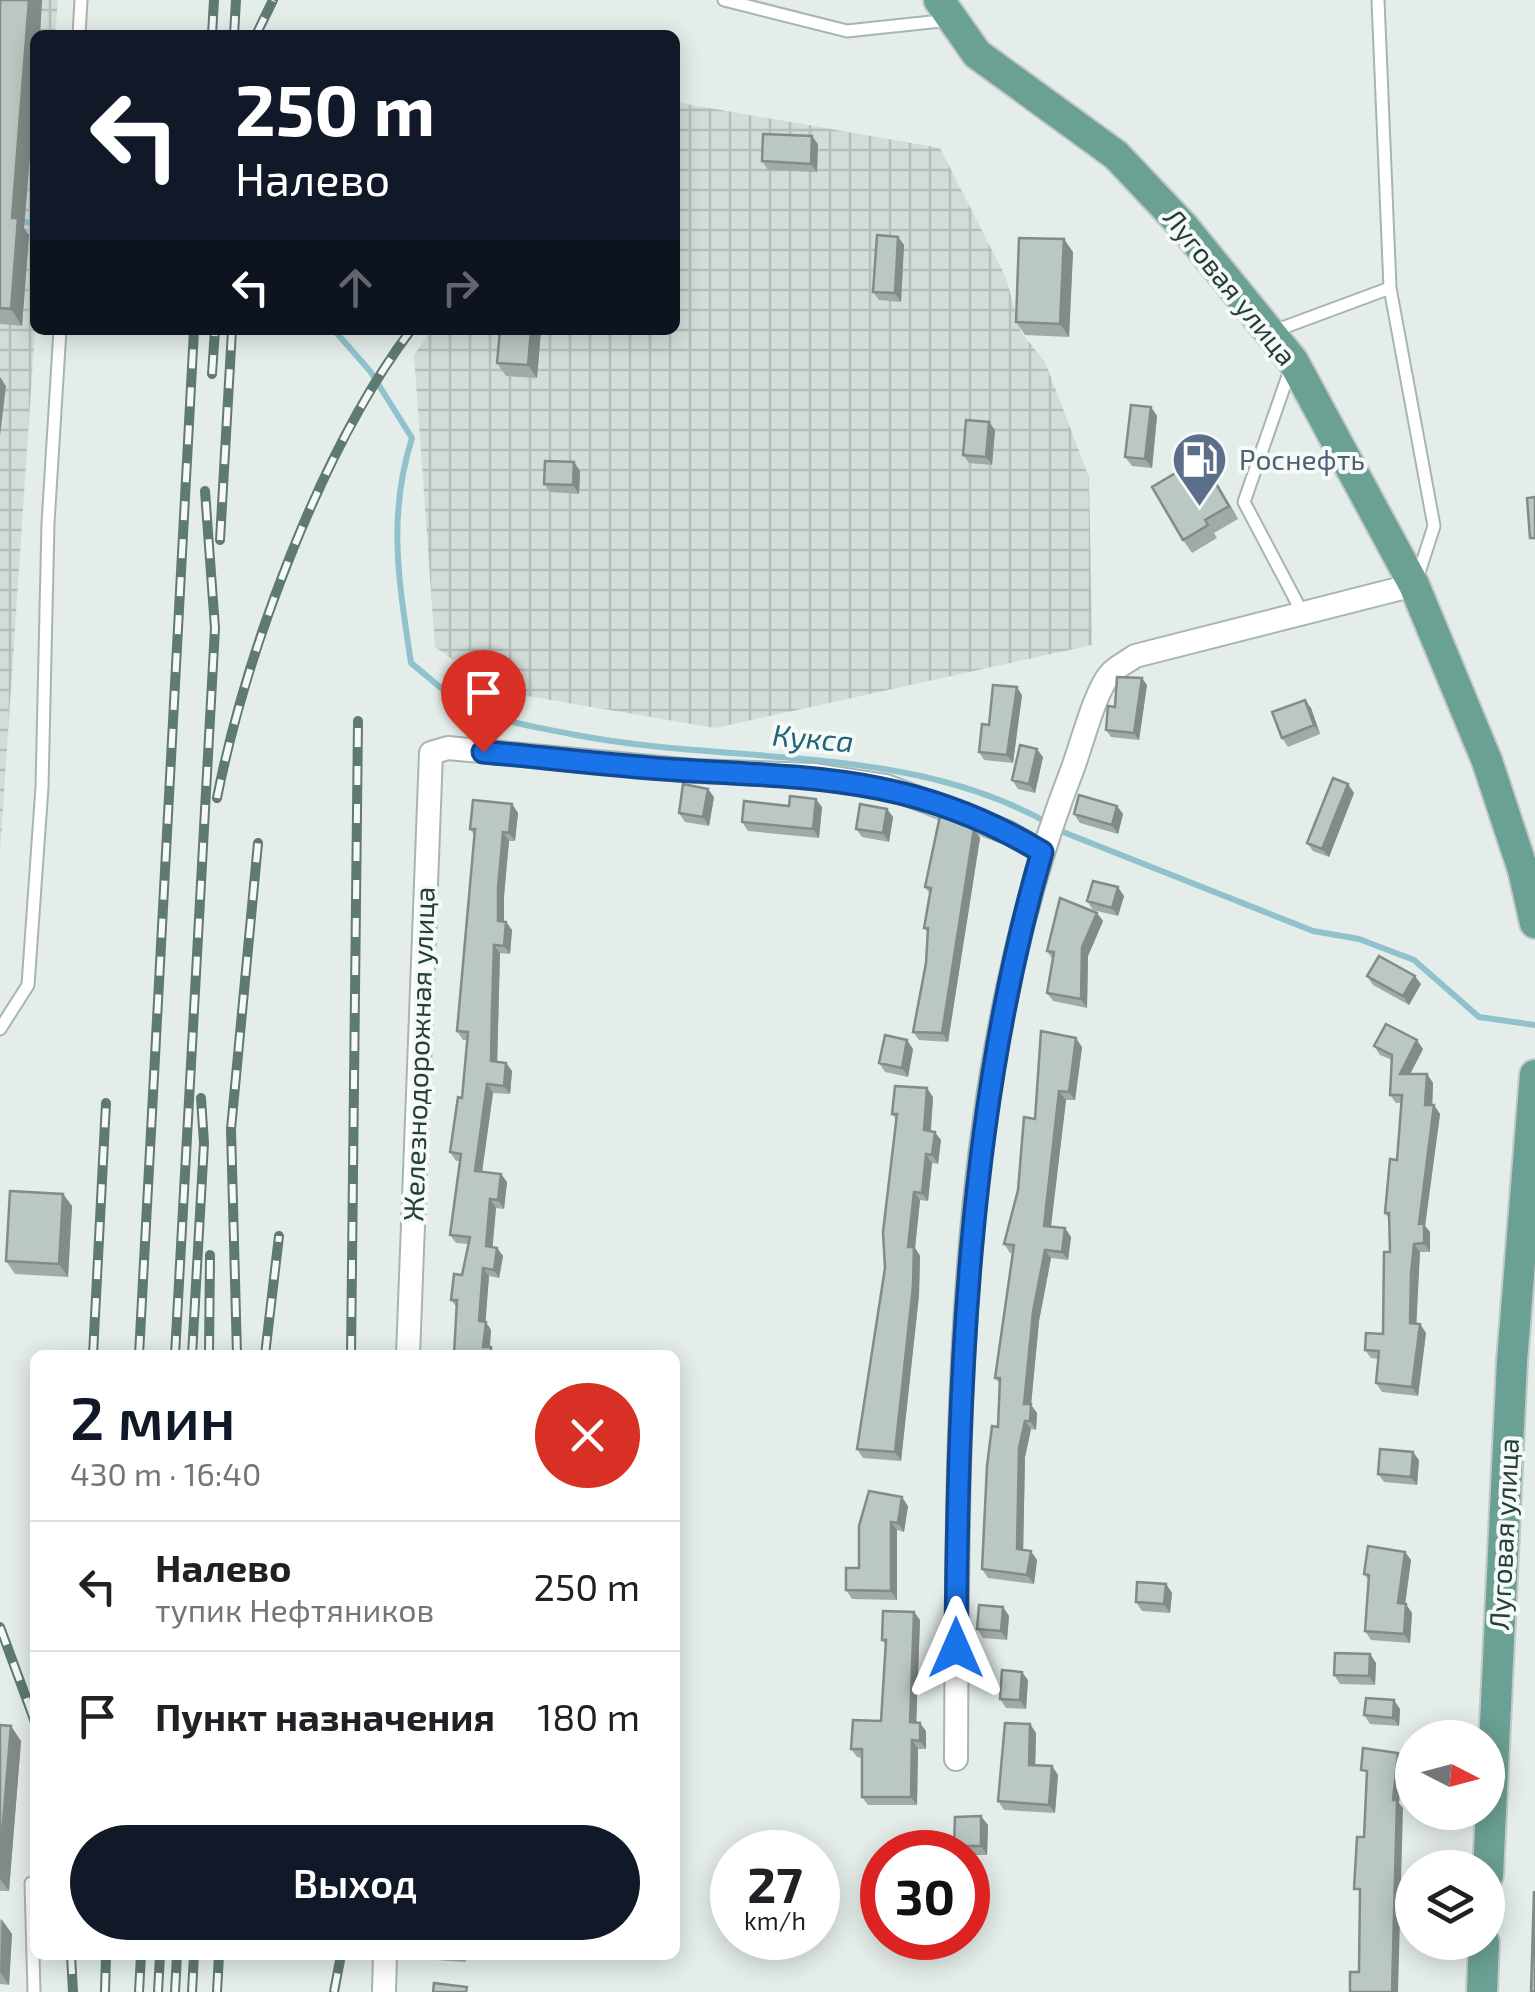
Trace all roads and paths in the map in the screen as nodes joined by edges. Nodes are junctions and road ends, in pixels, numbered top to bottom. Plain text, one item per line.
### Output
1 (81, 0) edge
2 (724, 0) edge
3 (1378, 0) edge
4 (945, 10) edge
5 (79, 30) edge
6 (1390, 288) junction
7 (1270, 333) junction
8 (60, 335) edge
9 (1293, 361) junction
10 (1414, 585) junction
11 (1304, 614) junction
12 (1044, 846) junction
13 (1535, 923) edge
14 (0, 1030) edge
15 (1535, 1074) edge
16 (1532, 1146) edge
17 (408, 1350) edge
18 (956, 1759) dead end
19 (1489, 1850) edge
20 (33, 1960) edge
21 (385, 1960) edge
22 (1483, 1960) edge
23 (34, 1992) edge
24 (384, 1992) edge
25 (1482, 1992) edge

1 - 5 lane
2 - 4 lane
3 - 6 lane
4 - 7 main road, Луговая улица
6 - 7 lane
6 - 10 lane
7 - 9 main road, Луговая улица
8 - 14 lane
9 - 10 main road, Луговая улица
9 - 11 lane
10 - 11 street
10 - 13 main road, Луговая улица
11 - 12 street
12 - 17 street, Железнодорожная улица
12 - 18 street
15 - 16 main road, Луговая улица
16 - 19 main road, Луговая улица
20 - 23 lane
21 - 24 street
22 - 25 main road

